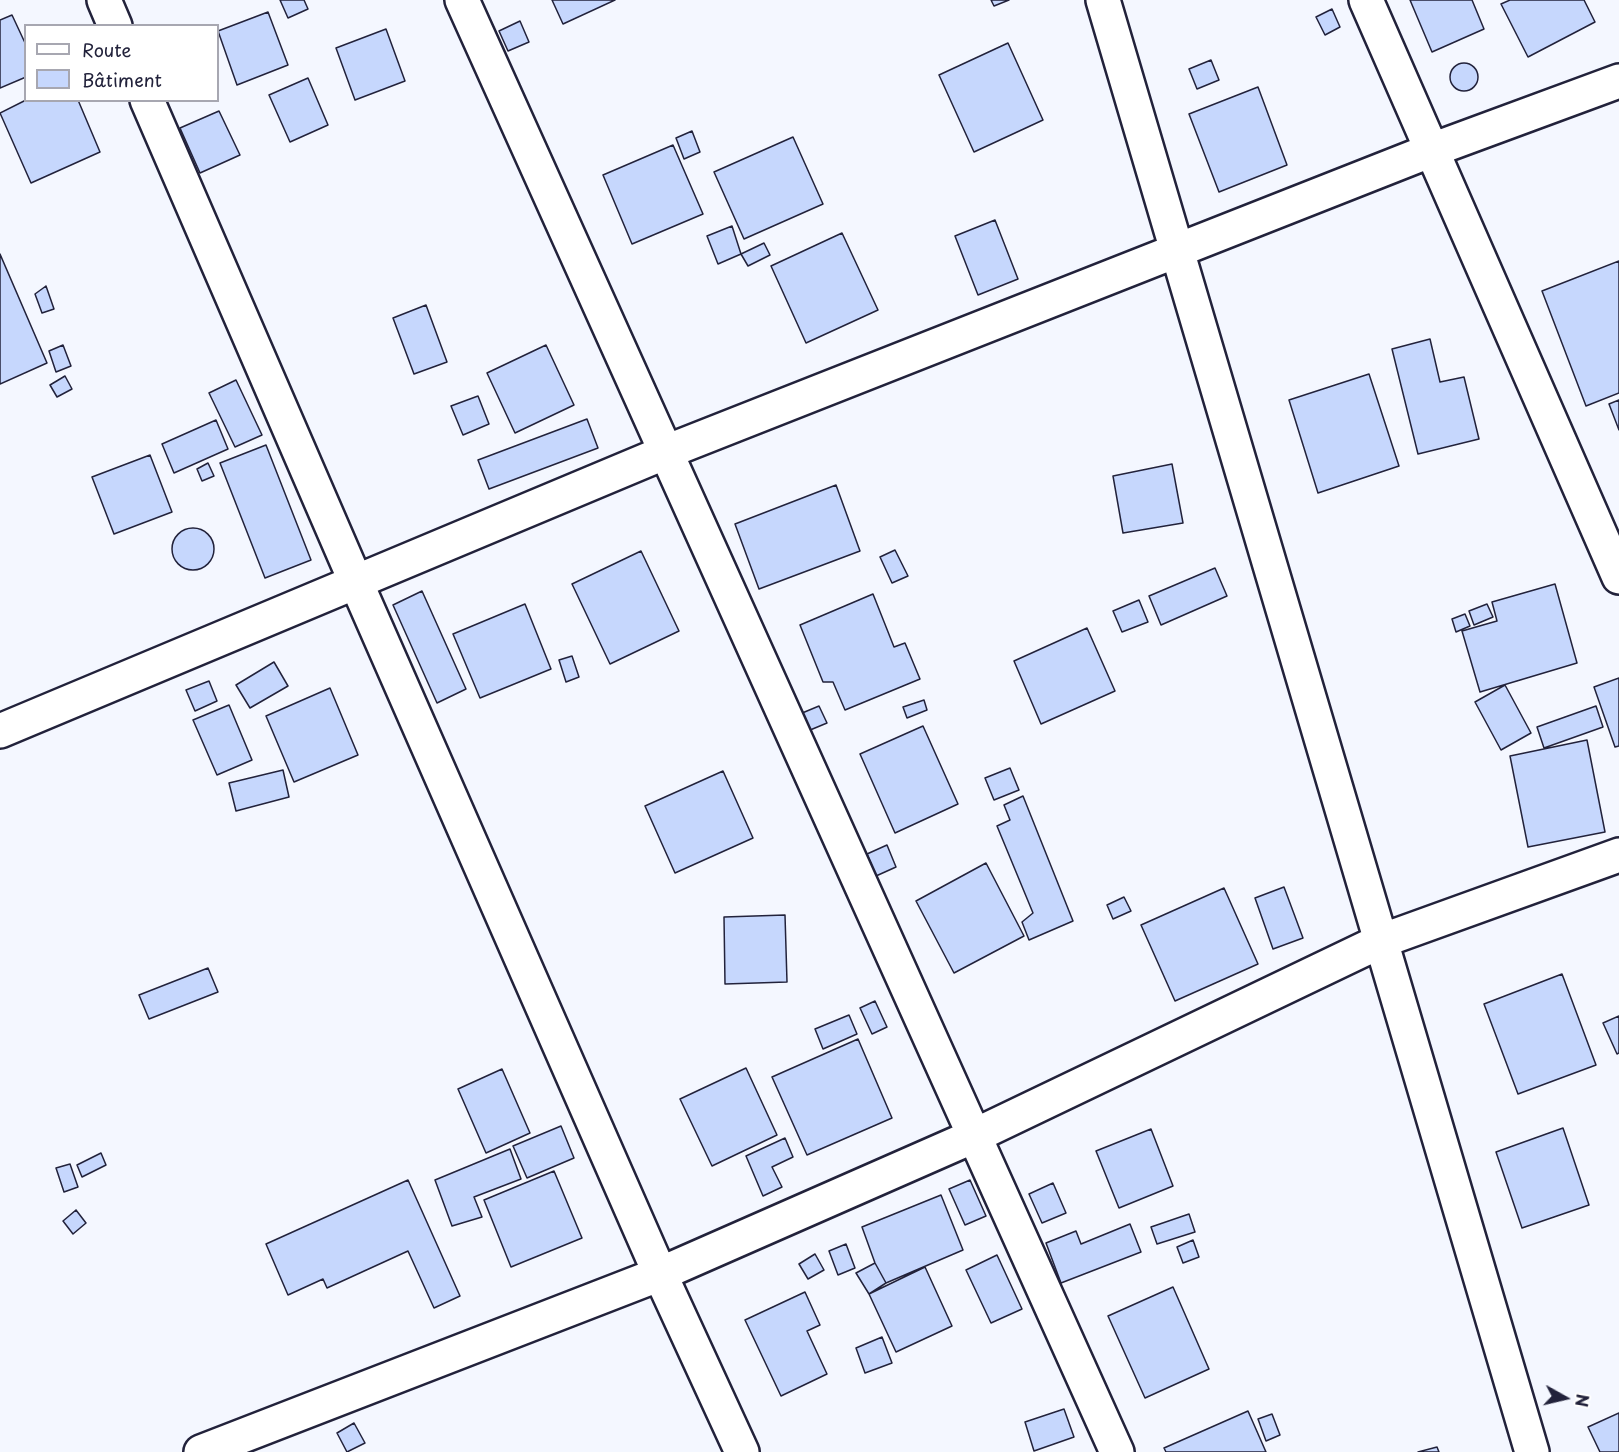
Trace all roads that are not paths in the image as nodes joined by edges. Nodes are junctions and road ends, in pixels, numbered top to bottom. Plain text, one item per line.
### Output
1 (104, 0) edge
2 (462, 0) edge
3 (1103, 0) edge
4 (1366, 0) edge
5 (114, 24) edge
6 (1619, 81) edge
7 (148, 102) edge
8 (1432, 150) junction
9 (1177, 250) junction
10 (666, 452) junction
11 (1619, 578) edge
12 (355, 580) junction
13 (0, 731) edge
14 (1619, 855) edge
15 (1381, 941) junction
16 (974, 1136) junction
17 (660, 1274) junction
18 (201, 1452) edge
19 (742, 1452) edge
20 (1118, 1452) edge
21 (1532, 1452) edge

1 - 5 street
2 - 10 street
3 - 9 street
4 - 8 street
6 - 8 street
7 - 12 street
8 - 9 street
8 - 11 street
9 - 10 street
9 - 15 street
10 - 12 street
10 - 16 street
12 - 13 street
12 - 17 street
14 - 15 street
15 - 16 street
15 - 21 street
16 - 17 street
16 - 20 street
17 - 18 street
17 - 19 street

